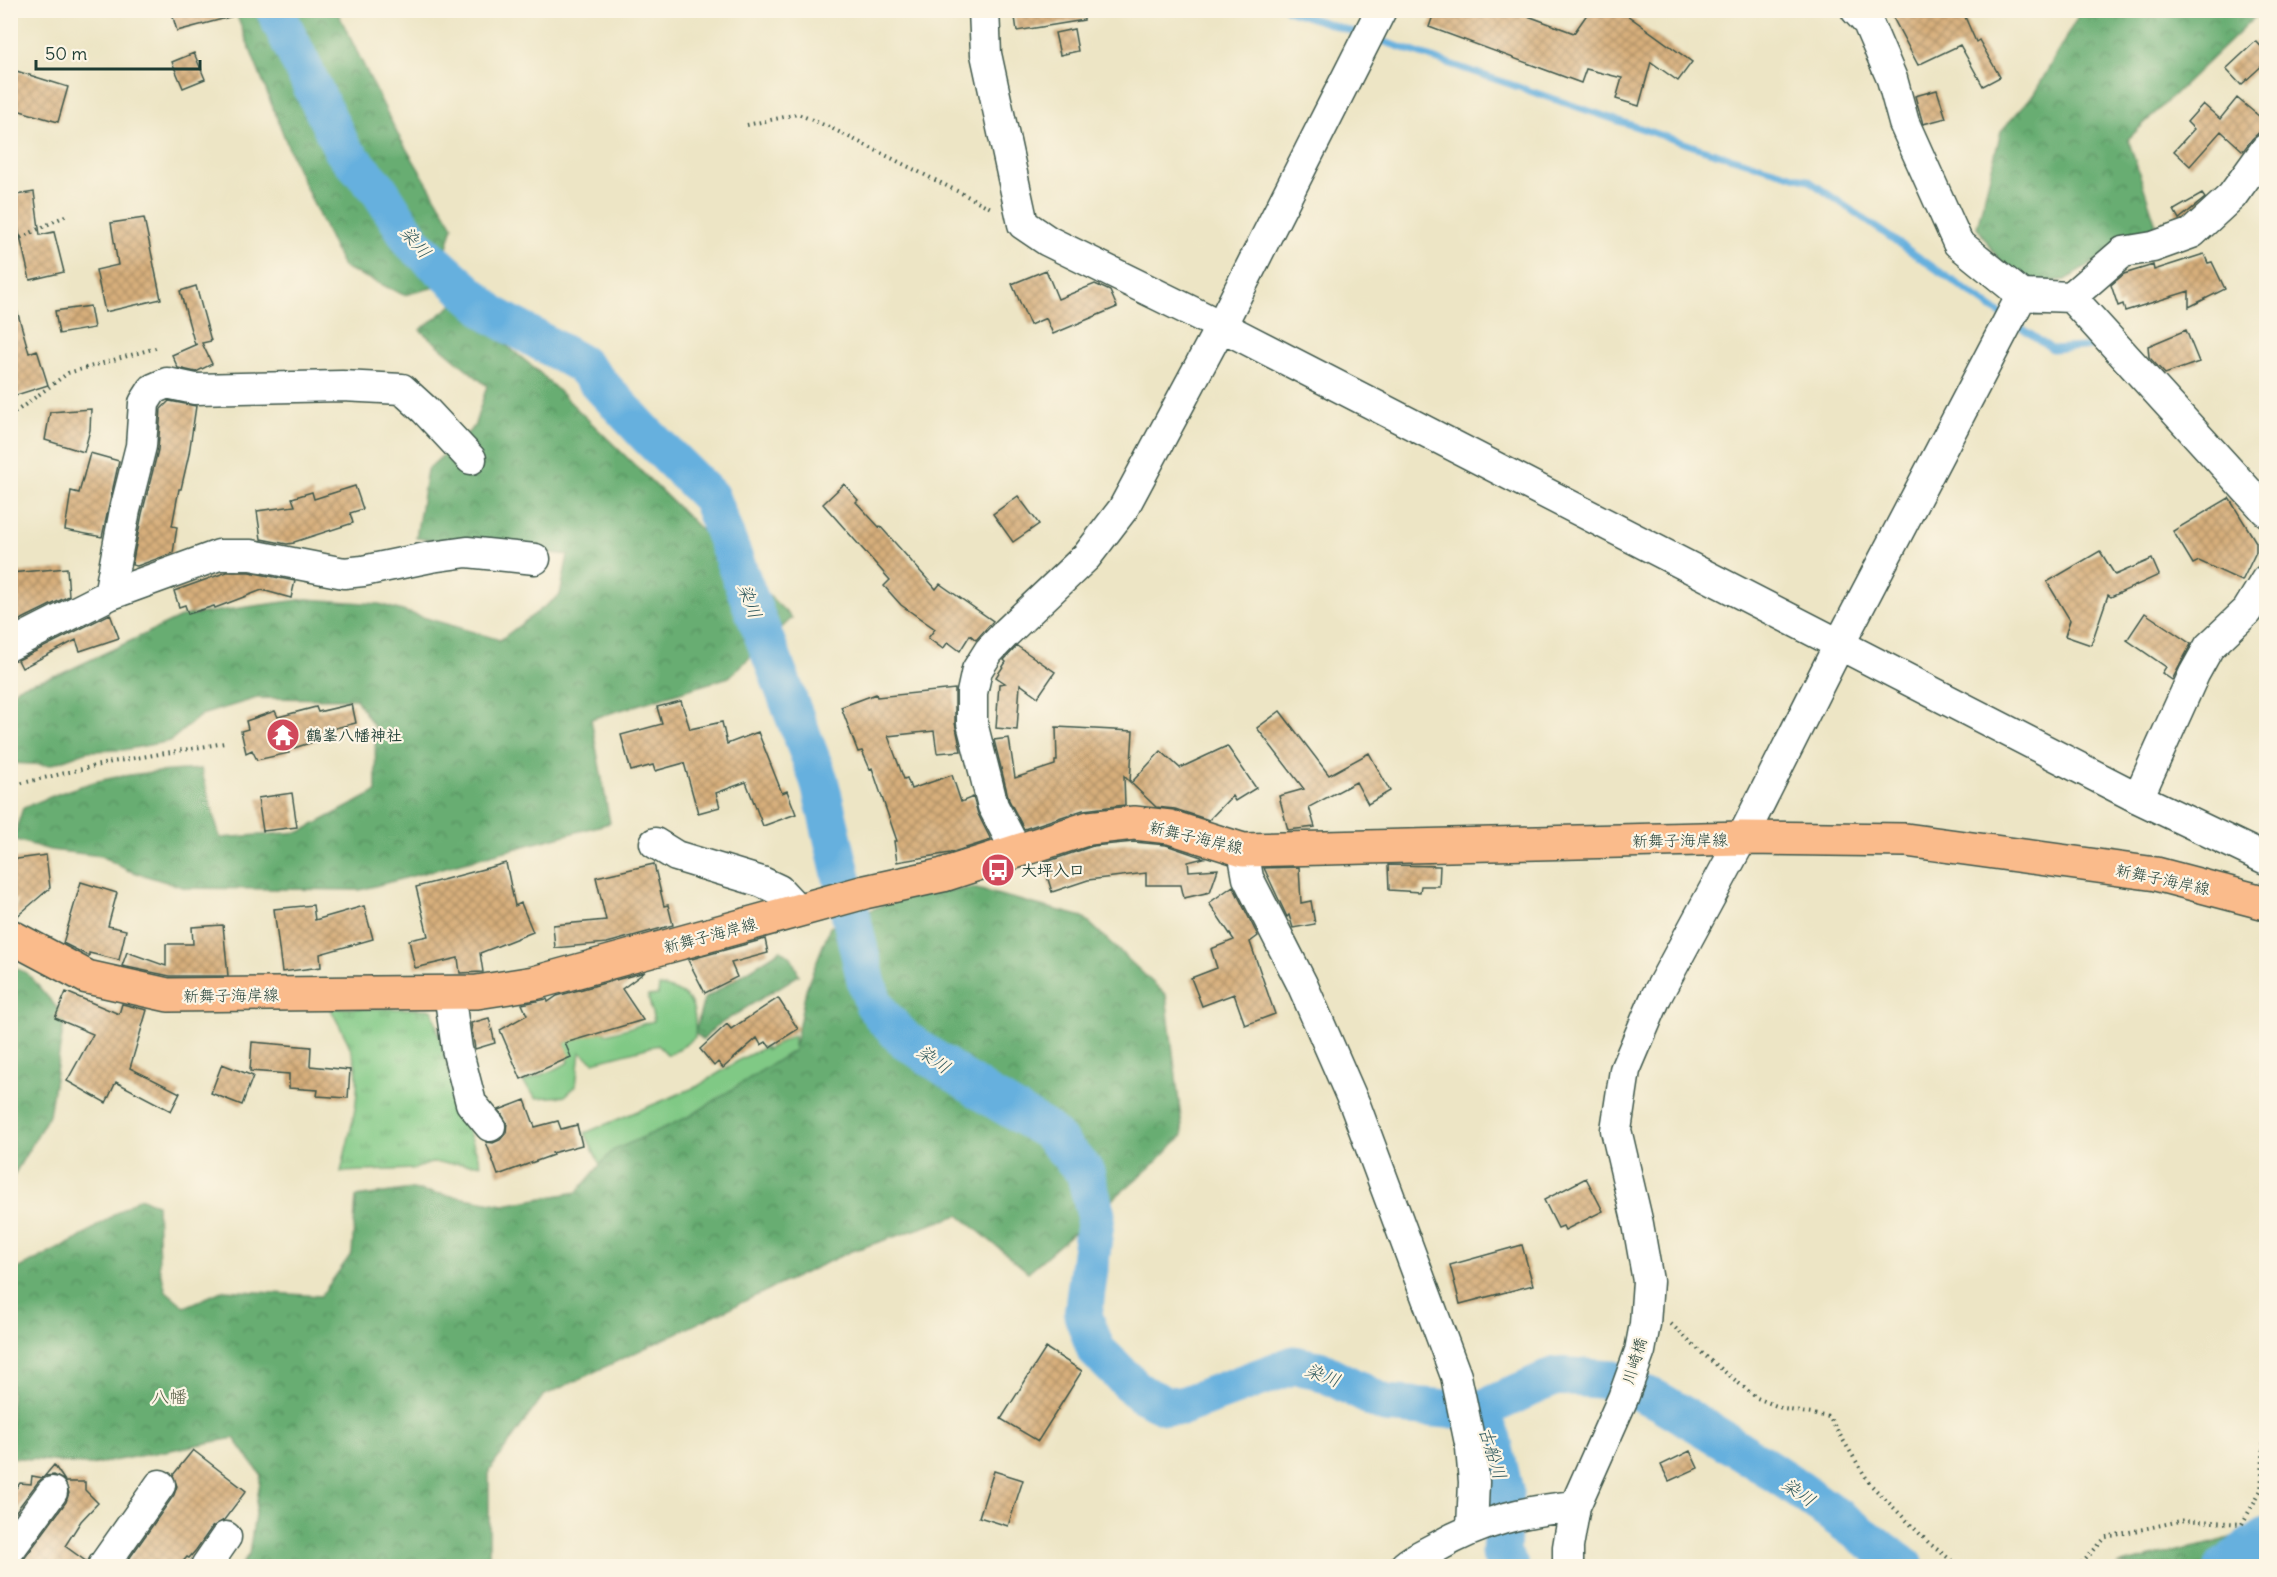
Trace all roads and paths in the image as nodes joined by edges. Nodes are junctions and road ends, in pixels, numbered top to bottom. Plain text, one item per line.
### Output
1 (984, 10) edge
2 (1381, 10) edge
3 (1856, 10) edge
4 (747, 125) dead end
5 (2266, 149) edge
6 (69, 214) dead end
7 (1023, 224) junction
8 (10, 243) edge
9 (2022, 296) junction
10 (2071, 297) junction
11 (1221, 326) junction
12 (159, 347) dead end
13 (10, 416) edge
14 (471, 459) dead end
15 (2266, 511) edge
16 (535, 559) dead end
17 (2266, 580) edge
18 (109, 595) junction
19 (10, 645) edge
20 (1839, 645) junction
21 (225, 743) dead end
22 (10, 786) edge
23 (2138, 798) junction
24 (1742, 838) junction
25 (655, 843) dead end
26 (1243, 850) junction
27 (1017, 852) junction
28 (2266, 859) edge
29 (2266, 903) edge
30 (809, 907) junction
31 (10, 936) edge
32 (449, 992) junction
33 (490, 1126) dead end
34 (1646, 1312) junction
35 (2266, 1406) edge
36 (160, 1485) dead end
37 (52, 1492) dead end
38 (1575, 1506) junction
39 (1478, 1526) junction
40 (226, 1538) dead end
41 (10, 1549) edge
42 (104, 1566) edge
43 (206, 1566) edge
44 (1405, 1566) edge
45 (1568, 1566) edge
46 (1959, 1566) edge
47 (2076, 1566) edge

1 - 7 street
2 - 11 street
3 - 9 street
4 - 7 path
5 - 10 street
6 - 8 path
7 - 11 street
9 - 10 street
9 - 20 street, 川崎橋
10 - 15 street
11 - 20 street
11 - 27 street
12 - 13 path
14 - 18 street
16 - 18 street
17 - 23 street
18 - 19 street
20 - 23 street
20 - 24 street, 川崎橋
21 - 22 path
23 - 28 street
24 - 26 main road, 新舞子海岸線
24 - 29 main road, 新舞子海岸線
24 - 34 street, 川崎橋
25 - 30 street
26 - 27 main road, 新舞子海岸線
26 - 39 street
27 - 30 main road, 新舞子海岸線
30 - 32 main road, 新舞子海岸線
31 - 32 main road, 新舞子海岸線
32 - 33 street
34 - 38 street, 川崎橋
34 - 46 path
35 - 47 path
36 - 42 street
37 - 41 street
38 - 39 street
38 - 45 street, 川崎橋
39 - 44 street
40 - 43 street

